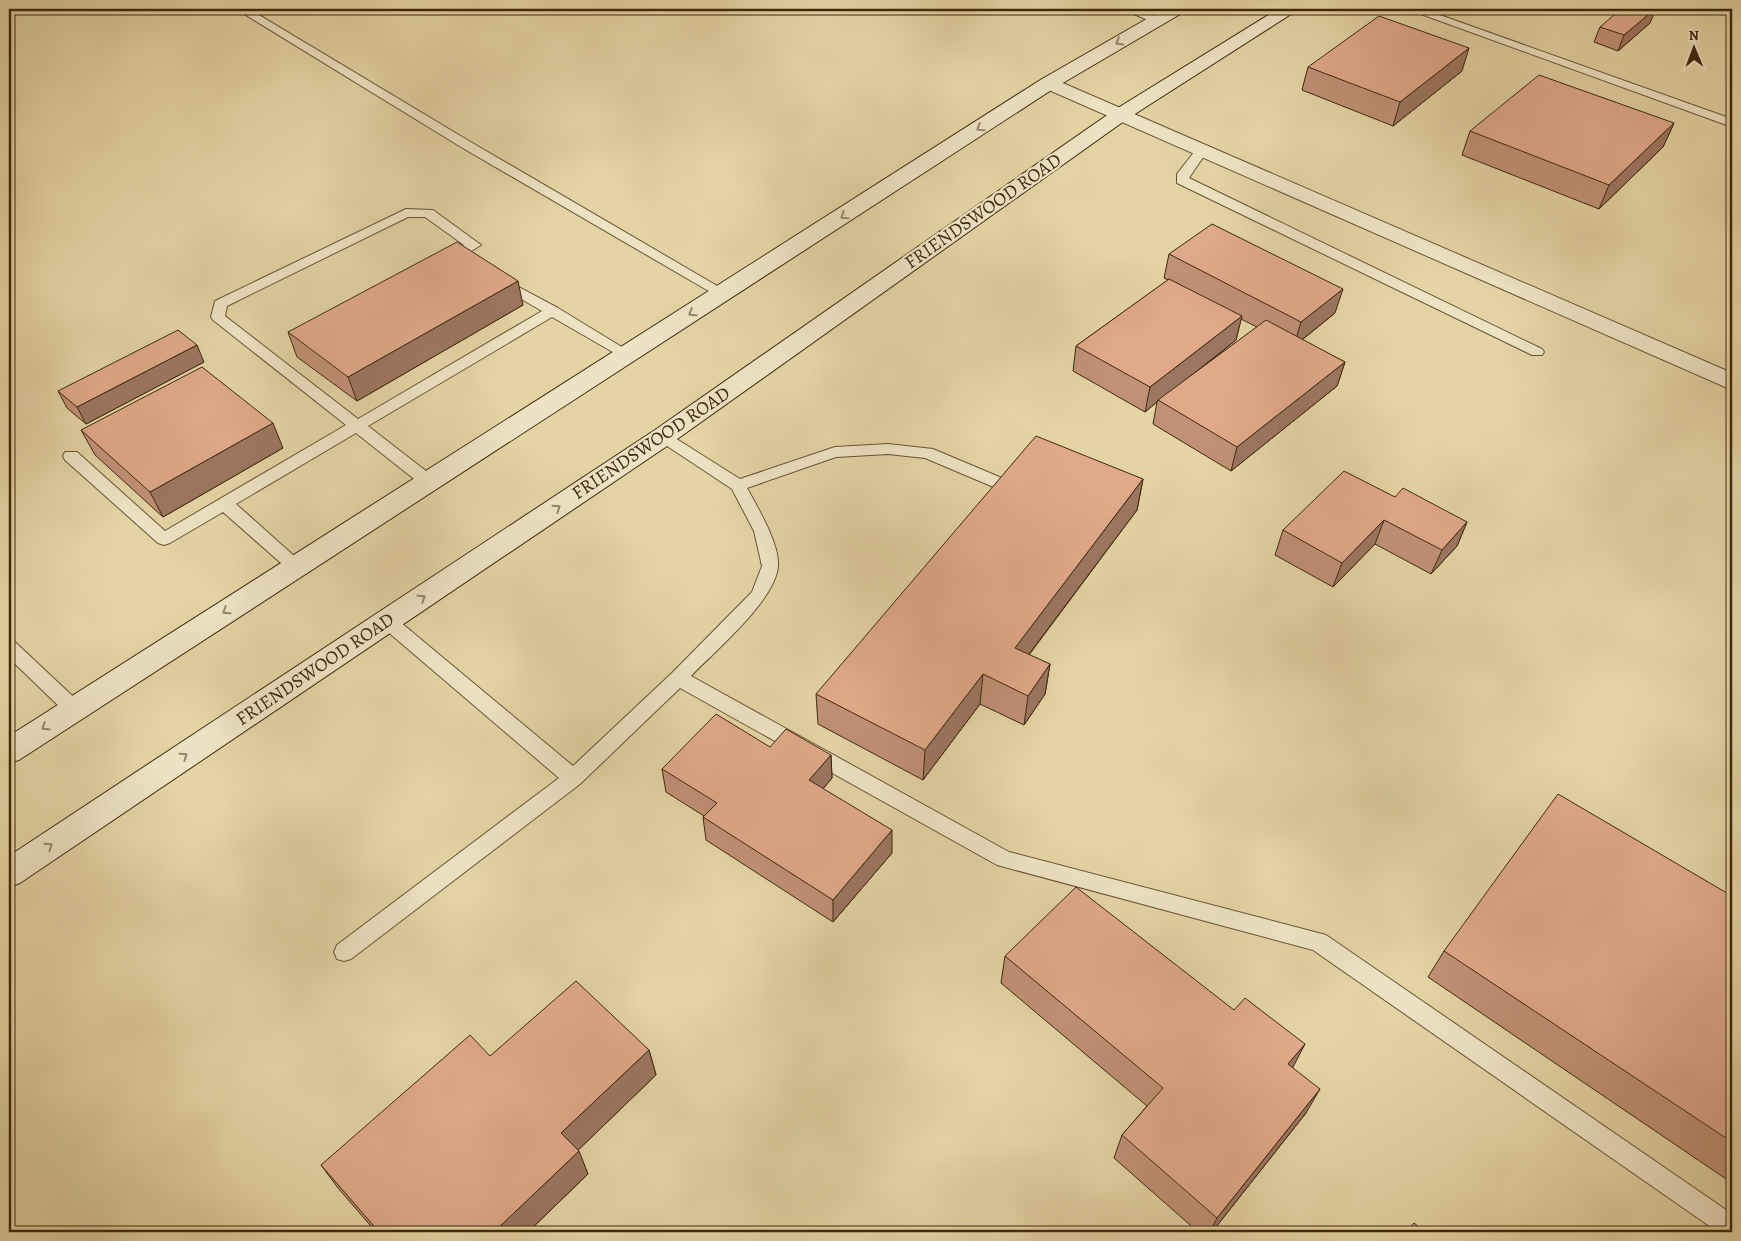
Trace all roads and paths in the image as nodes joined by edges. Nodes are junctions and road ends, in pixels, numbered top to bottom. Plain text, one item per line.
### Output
1 (242, 9) edge
2 (1129, 9) edge
3 (1176, 9) edge
4 (1290, 9) edge
5 (1412, 9) edge
6 (1156, 20) junction
7 (1049, 84) junction
8 (1120, 115) junction
9 (1732, 124) edge
10 (1202, 150) junction
11 (724, 294) junction
12 (553, 311) junction
13 (1537, 352) dead end
14 (628, 355) junction
15 (1732, 382) edge
16 (358, 426) junction
17 (664, 436) junction
18 (71, 456) dead end
19 (429, 482) junction
20 (738, 485) junction
21 (1010, 488) edge
22 (225, 504) junction
23 (296, 567) junction
24 (387, 621) junction
25 (12, 655) edge
26 (678, 678) junction
27 (74, 709) junction
28 (9, 751) edge
29 (573, 778) junction
30 (9, 873) edge
31 (344, 952) dead end
32 (1732, 1228) edge

1 - 11 lane
2 - 6 lane
3 - 6 main road
4 - 8 main road, FRIENDSWOOD ROAD
5 - 9 lane
6 -> 7 main road
7 - 8 main road
7 -> 11 main road
8 - 10 main road
8 - 17 main road, FRIENDSWOOD ROAD
10 - 13 lane
10 - 15 main road
11 -> 14 main road
12 - 14 lane
12 - 16 lane
12 - 16 lane
14 - 19 main road
16 - 19 lane
16 - 22 lane
17 - 20 lane
24 -> 17 main road, FRIENDSWOOD ROAD
18 - 22 lane
19 - 23 main road
20 - 21 lane
20 - 26 lane
22 - 23 lane
23 -> 27 main road
24 - 29 lane
30 -> 24 main road, FRIENDSWOOD ROAD
25 - 27 lane
26 - 29 lane
26 - 32 lane
27 -> 28 main road
29 - 31 lane

